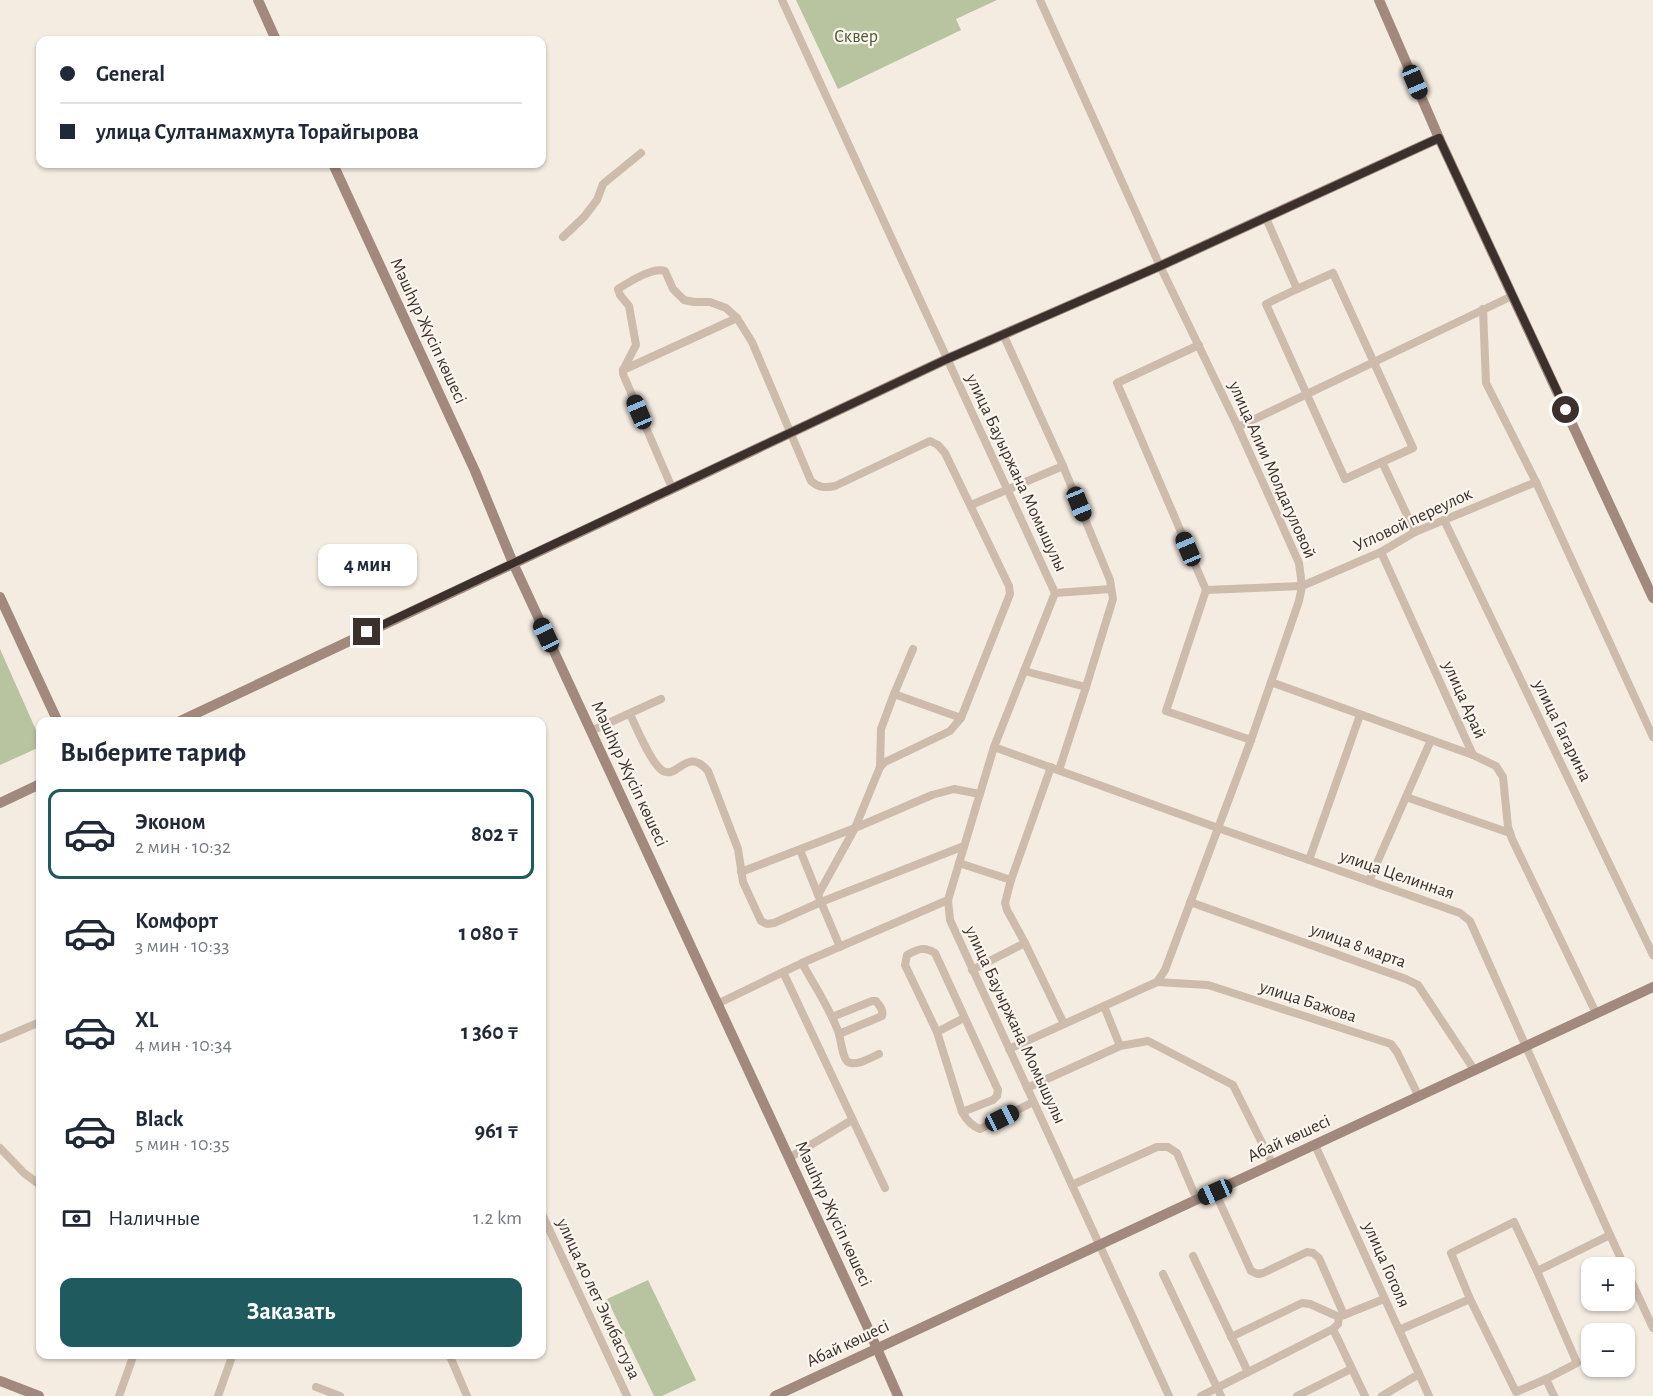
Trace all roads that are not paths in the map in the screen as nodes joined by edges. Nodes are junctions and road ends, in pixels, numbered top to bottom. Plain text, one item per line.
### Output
1 (258, 0) edge
2 (782, 0) edge
3 (1040, 0) edge
4 (1379, 0) edge
5 (274, 36) edge
6 (1439, 138) junction
7 (641, 153) dead end
8 (335, 168) edge
9 (1266, 218) junction
10 (563, 237) dead end
11 (1160, 266) junction
12 (1297, 289) junction
13 (1512, 296) junction
14 (1483, 309) junction
15 (737, 318) junction
16 (1003, 334) junction
17 (1198, 345) junction
18 (947, 359) junction
19 (1372, 362) junction
20 (623, 370) junction
21 (1307, 393) junction
22 (1238, 427) junction
23 (790, 433) junction
24 (1382, 462) junction
25 (1063, 466) junction
26 (1536, 482) junction
27 (672, 488) junction
28 (1007, 490) junction
29 (971, 505) junction
30 (1444, 519) junction
31 (1415, 532) junction
32 (1381, 552) junction
33 (513, 563) junction
34 (1302, 586) junction
35 (1111, 589) junction
36 (1206, 590) junction
37 (1055, 593) junction
38 (0, 597) edge
39 (1653, 598) edge
40 (913, 649) dead end
41 (1024, 671) junction
42 (1271, 682) junction
43 (1086, 687) junction
44 (894, 694) junction
45 (661, 699) dead end
46 (630, 714) junction
47 (1360, 715) junction
48 (56, 717) edge
49 (189, 717) edge
50 (961, 718) junction
51 (591, 731) junction
52 (1653, 737) edge
53 (1251, 740) junction
54 (1431, 740) junction
55 (994, 747) junction
56 (1473, 755) junction
57 (880, 766) junction
58 (1055, 769) junction
59 (36, 786) edge
60 (980, 794) junction
61 (1406, 797) junction
62 (0, 803) edge
63 (855, 828) junction
64 (1218, 828) junction
65 (1510, 833) junction
66 (964, 846) junction
67 (800, 849) junction
68 (1309, 860) junction
69 (959, 863) junction
70 (741, 872) junction
71 (1011, 880) junction
72 (1369, 881) junction
73 (819, 899) junction
74 (948, 900) junction
75 (1190, 902) junction
76 (1025, 943) junction
77 (840, 947) junction
78 (1653, 955) edge
79 (802, 963) junction
80 (972, 970) junction
81 (783, 972) junction
82 (1157, 982) junction
83 (1653, 987) edge
84 (717, 1004) junction
85 (1104, 1006) junction
86 (1596, 1013) junction
87 (832, 1017) junction
88 (964, 1018) junction
89 (36, 1024) edge
90 (1064, 1024) junction
91 (936, 1032) junction
92 (839, 1034) junction
93 (0, 1039) edge
94 (1120, 1046) junction
95 (1527, 1047) junction
96 (1009, 1049) junction
97 (879, 1054) dead end
98 (1475, 1071) junction
99 (1027, 1088) junction
100 (1419, 1097) junction
101 (1034, 1102) junction
102 (962, 1112) junction
103 (852, 1120) junction
104 (1316, 1145) junction
105 (0, 1148) edge
106 (789, 1158) junction
107 (1273, 1165) junction
108 (36, 1182) edge
109 (1072, 1185) junction
110 (885, 1188) dead end
111 (1215, 1192) junction
112 (1197, 1200) junction
113 (546, 1223) edge
114 (1610, 1235) junction
115 (1100, 1245) junction
116 (1193, 1256) dead end
117 (1537, 1271) junction
118 (1163, 1274) dead end
119 (1384, 1299) junction
120 (1470, 1299) junction
121 (1342, 1316) junction
122 (1653, 1328) edge
123 (1333, 1329) junction
124 (1399, 1330) junction
125 (1232, 1337) junction
126 (878, 1348) junction
127 (132, 1359) edge
128 (231, 1359) edge
129 (450, 1359) edge
130 (1351, 1369) junction
131 (1248, 1372) junction
132 (1419, 1374) junction
133 (1546, 1379) junction
134 (0, 1381) edge
135 (316, 1387) dead end
136 (1216, 1388) junction
137 (39, 1396) edge
138 (119, 1396) edge
139 (218, 1396) edge
140 (340, 1396) edge
141 (467, 1396) edge
142 (627, 1396) edge
143 (775, 1396) edge
144 (898, 1396) edge
145 (1169, 1396) edge
146 (1201, 1396) edge
147 (1221, 1396) edge
148 (1297, 1396) edge
149 (1365, 1396) edge
150 (1382, 1396) edge
151 (1429, 1396) edge
152 (1554, 1396) edge

1 - 5 street
2 - 18 street, улица Бауыржана Момышулы
3 - 11 street, улица Алии Молдагуловой
4 - 6 street
6 - 9 street
6 - 13 street
7 - 10 street
8 - 33 street, Мәшһүр Жүсіп көшесі
9 - 11 street
9 - 12 street
11 - 16 street
11 - 17 street, улица Алии Молдагуловой
12 - 19 street
12 - 21 street
13 - 14 street
13 - 39 street
14 - 19 street
14 - 26 street
15 - 20 street
15 - 20 street
15 - 23 street
16 - 18 street
16 - 25 street
17 - 22 street, улица Алии Молдагуловой
17 - 36 street
18 - 23 street
18 - 28 street, улица Бауыржана Момышулы
19 - 21 street
19 - 24 street
20 - 27 street
21 - 22 street
21 - 24 street
22 - 34 street, улица Алии Молдагуловой
23 - 27 street
23 - 29 street
24 - 31 street
25 - 28 street
25 - 35 street
26 - 30 street, Угловой переулок
26 - 52 street
27 - 33 street
28 - 29 street
28 - 37 street, улица Бауыржана Момышулы
29 - 50 street
30 - 31 street, Угловой переулок
30 - 78 street, улица Гагарина
31 - 32 street, Угловой переулок
32 - 34 street, Угловой переулок
32 - 56 street, улица Арай
33 - 49 street
33 - 51 street, Мәшһүр Жүсіп көшесі
34 - 36 street
34 - 42 street, улица Алии Молдагуловой
35 - 37 street
35 - 43 street
36 - 53 street
37 - 41 street, улица Бауыржана Момышулы
38 - 48 street
40 - 44 street
41 - 43 street
41 - 55 street, улица Бауыржана Момышулы
42 - 47 street
42 - 53 street, улица Алии Молдагуловой
43 - 58 street
44 - 50 street
44 - 57 street
45 - 46 street
46 - 51 street
46 - 70 street
47 - 54 street
47 - 68 street
50 - 57 street
51 - 84 street, Мәшһүр Жүсіп көшесі
53 - 64 street, улица Алии Молдагуловой
54 - 56 street
54 - 61 street
55 - 58 street, улица Целинная
55 - 60 street, улица Бауыржана Момышулы
56 - 65 street, улица Арай
57 - 63 street
58 - 64 street, улица Целинная
58 - 71 street
59 - 62 street
60 - 63 street
60 - 66 street, улица Бауыржана Момышулы
61 - 65 street
61 - 72 street
63 - 67 street
63 - 73 street
64 - 68 street, улица Целинная
64 - 75 street, улица Алии Молдагуловой
65 - 86 street, улица Арай
66 - 69 street, улица Бауыржана Момышулы
66 - 73 street
67 - 70 street
67 - 73 street
68 - 72 street, улица Целинная
69 - 71 street
69 - 74 street, улица Бауыржана Момышулы
70 - 73 street
71 - 76 street
72 - 95 street, улица Целинная
73 - 77 street
74 - 77 street
74 - 80 street, улица Бауыржана Момышулы
75 - 82 street, улица Алии Молдагуловой
75 - 98 street, улица 8 марта
76 - 80 street
76 - 90 street
77 - 79 street
79 - 81 street
79 - 87 street
80 - 96 street, улица Бауыржана Момышулы
81 - 84 street
81 - 103 street
82 - 85 street
82 - 100 street, улица Бажова
83 - 86 street, Абай көшесі
84 - 106 street, Мәшһүр Жүсіп көшесі
85 - 90 street
85 - 94 street
86 - 95 street, Абай көшесі
87 - 92 street
87 - 92 street
88 - 91 street
88 - 91 street
88 - 102 street
89 - 93 street
90 - 96 street
91 - 102 street
92 - 97 street
94 - 99 street
94 - 107 street
95 - 98 street, Абай көшесі
95 - 114 street, улица Целинная
96 - 99 street, улица Бауыржана Момышулы
98 - 100 street, Абай көшесі
99 - 101 street, улица Бауыржана Момышулы
100 - 104 street, Абай көшесі
101 - 102 street
101 - 109 street, улица Бауыржана Момышулы
103 - 106 street
103 - 110 street
104 - 107 street, Абай көшесі
104 - 119 street, улица Гоголя
105 - 108 street
106 - 126 street, Мәшһүр Жүсіп көшесі
107 - 111 street, Абай көшесі
109 - 112 street
109 - 115 street, улица Бауыржана Момышулы
111 - 112 street, Абай көшесі
111 - 121 street
112 - 115 street, Абай көшесі
113 - 142 street, улица 40 лет Экибастуза
114 - 117 street
114 - 122 street, улица Целинная
115 - 126 street, Абай көшесі
115 - 145 street, улица Бауыржана Момышулы
116 - 125 street
117 - 120 street
117 - 133 street
118 - 136 street
119 - 121 street
119 - 124 street, улица Гоголя
120 - 124 street
120 - 133 street
121 - 123 street
121 - 125 street
123 - 130 street
123 - 131 street
124 - 132 street, улица Гоголя
125 - 131 street
126 - 143 street, Абай көшесі
126 - 144 street, Мәшһүр Жүсіп көшесі
127 - 138 street
128 - 139 street
129 - 141 street
130 - 148 street
130 - 149 street
131 - 136 street
132 - 150 street
132 - 151 street, улица Гоголя
133 - 152 street
134 - 137 street
135 - 140 street
136 - 146 street
136 - 147 street

